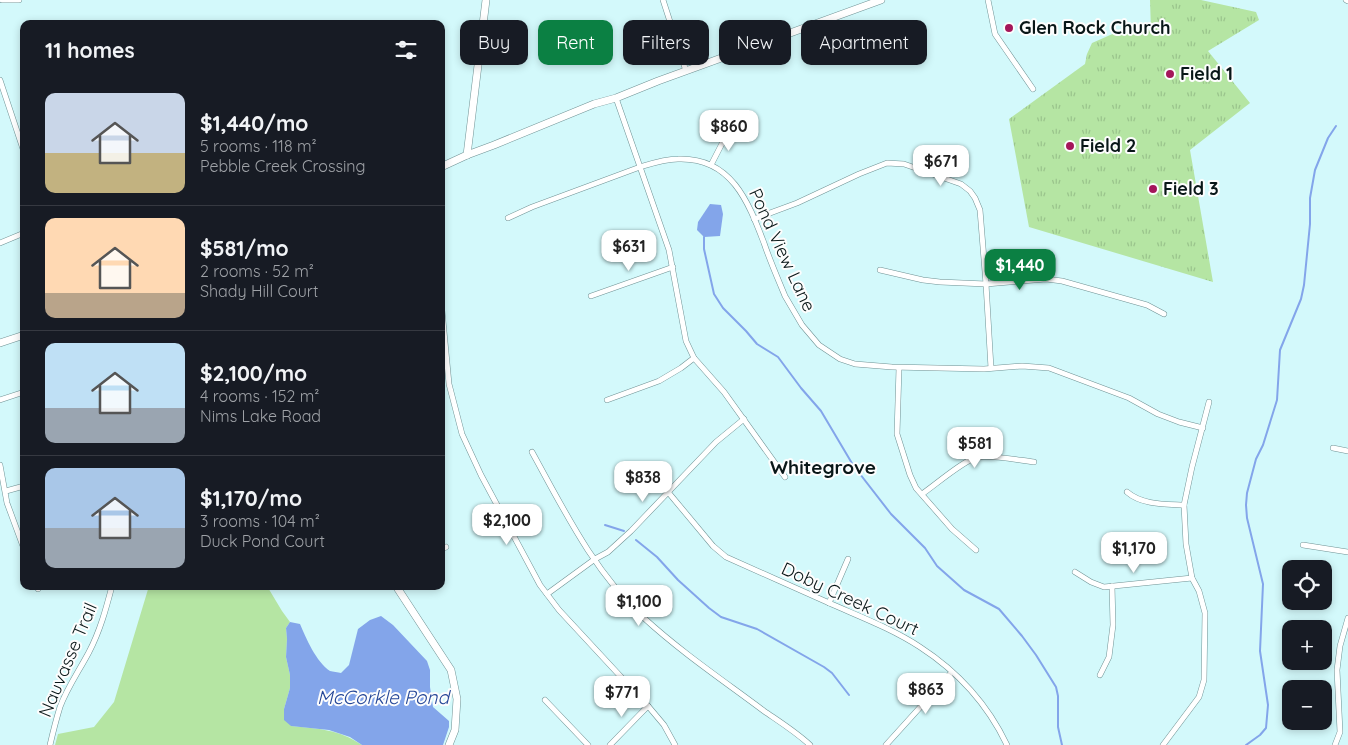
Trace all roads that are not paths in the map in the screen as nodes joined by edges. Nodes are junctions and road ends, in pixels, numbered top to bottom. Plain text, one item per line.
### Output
1 (2, 0) edge
2 (19, 0) edge
3 (486, 0) edge
4 (662, 0) edge
5 (881, 0) edge
6 (988, 0) edge
7 (686, 71) junction
8 (0, 80) edge
9 (1033, 89) dead end
10 (616, 98) junction
11 (729, 130) dead end
12 (20, 140) edge
13 (467, 154) junction
14 (445, 164) edge
15 (711, 165) junction
16 (640, 167) junction
17 (508, 218) dead end
18 (754, 219) junction
19 (20, 235) edge
20 (0, 243) edge
21 (673, 267) junction
22 (880, 270) dead end
23 (986, 284) junction
24 (591, 296) dead end
25 (1164, 314) dead end
26 (20, 336) edge
27 (445, 337) edge
28 (0, 343) edge
29 (694, 358) junction
30 (899, 368) junction
31 (991, 368) junction
32 (20, 393) edge
33 (0, 400) edge
34 (607, 400) dead end
35 (1209, 402) dead end
36 (744, 418) junction
37 (1203, 428) junction
38 (1333, 448) dead end
39 (1348, 451) edge
40 (532, 452) dead end
41 (1034, 462) dead end
42 (0, 465) edge
43 (785, 477) dead end
44 (20, 487) edge
45 (6, 491) junction
46 (668, 492) junction
47 (1127, 492) dead end
48 (922, 494) junction
49 (1184, 506) junction
50 (20, 538) edge
51 (1303, 546) dead end
52 (976, 550) dead end
53 (1348, 552) edge
54 (595, 559) junction
55 (848, 559) dead end
56 (1075, 572) dead end
57 (1192, 578) junction
58 (1112, 586) junction
59 (111, 590) edge
60 (399, 590) edge
61 (547, 594) junction
62 (829, 603) junction
63 (1348, 618) edge
64 (952, 672) junction
65 (1100, 675) dead end
66 (545, 700) dead end
67 (648, 706) junction
68 (50, 745) edge
69 (449, 745) edge
70 (588, 745) edge
71 (610, 745) edge
72 (674, 745) edge
73 (810, 745) edge
74 (886, 745) edge
75 (1007, 745) edge
76 (1163, 745) edge
77 (1335, 745) edge

1 - 2 street
3 - 13 street
4 - 7 street
5 - 7 street
6 - 9 street
7 - 10 street
8 - 12 street
10 - 13 street
10 - 16 street
11 - 15 street
13 - 14 street
15 - 16 street, Pond View Lane
15 - 18 street, Pond View Lane
16 - 17 street, Pond View Lane
16 - 21 street
18 - 23 street
18 - 30 street, Pond View Lane
19 - 20 street
21 - 24 street
21 - 29 street
22 - 23 street
23 - 25 street
23 - 31 street
26 - 28 street
27 - 61 street
29 - 34 street
29 - 36 street
30 - 31 street, Pond View Lane
30 - 48 street
31 - 37 street, Pond View Lane
32 - 33 street
35 - 37 street
36 - 43 street
36 - 46 street
37 - 49 street
38 - 39 street
40 - 54 street
41 - 48 street
42 - 45 street
44 - 45 street
45 - 50 street
46 - 54 street
46 - 62 street, Doby Creek Court
47 - 49 street
48 - 52 street
49 - 57 street
51 - 53 street
54 - 61 street
54 - 73 street
55 - 62 street
56 - 58 street
57 - 58 street
57 - 76 street
58 - 65 street
59 - 68 street, Nauvasse Trail
60 - 69 street
61 - 67 street
62 - 64 street, Doby Creek Court
63 - 77 street
64 - 74 street
64 - 75 street, Doby Creek Court
66 - 70 street
67 - 71 street
67 - 72 street

